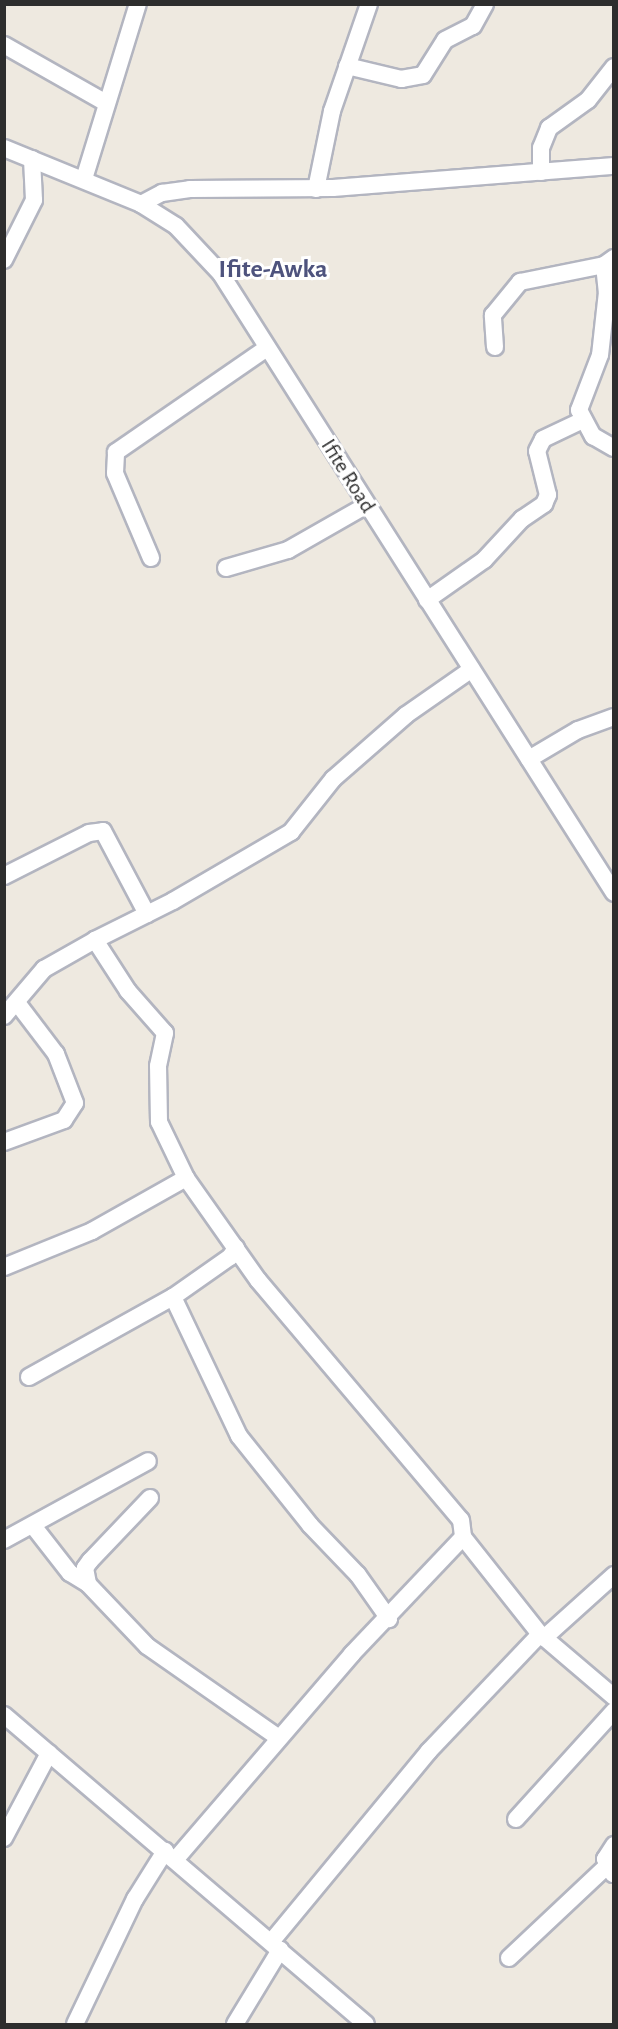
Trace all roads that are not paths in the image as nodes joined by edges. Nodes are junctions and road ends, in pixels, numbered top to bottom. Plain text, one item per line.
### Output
1 (138, 4) edge
2 (369, 4) edge
3 (485, 4) edge
4 (4, 45) edge
5 (346, 66) junction
6 (614, 67) edge
7 (106, 103) junction
8 (4, 148) edge
9 (32, 159) junction
10 (614, 166) edge
11 (541, 172) junction
12 (84, 179) junction
13 (316, 189) junction
14 (141, 204) junction
15 (4, 260) edge
16 (609, 262) edge
17 (610, 294) edge
18 (495, 347) dead end
19 (267, 348) junction
20 (583, 420) junction
21 (614, 448) edge
22 (365, 506) junction
23 (151, 558) dead end
24 (226, 568) dead end
25 (427, 600) junction
26 (472, 669) junction
27 (614, 717) edge
28 (529, 759) junction
29 (4, 876) edge
30 (614, 893) edge
31 (147, 914) junction
32 (95, 939) junction
33 (18, 1004) junction
34 (4, 1016) edge
35 (4, 1142) edge
36 (186, 1178) junction
37 (236, 1248) junction
38 (4, 1268) edge
39 (173, 1297) junction
40 (28, 1377) dead end
41 (148, 1461) dead end
42 (150, 1498) dead end
43 (34, 1527) junction
44 (463, 1537) junction
45 (4, 1540) edge
46 (614, 1575) edge
47 (88, 1584) junction
48 (389, 1619) junction
49 (542, 1636) junction
50 (614, 1697) edge
51 (614, 1711) edge
52 (4, 1715) edge
53 (279, 1738) junction
54 (49, 1753) junction
55 (516, 1819) dead end
56 (4, 1838) edge
57 (614, 1845) edge
58 (170, 1856) junction
59 (610, 1871) edge
60 (276, 1946) junction
61 (509, 1958) dead end
62 (75, 2025) edge
63 (235, 2025) edge
64 (366, 2025) edge

1 - 7 street
2 - 5 street
3 - 5 street
4 - 7 street
5 - 13 street
6 - 11 street
7 - 12 street
8 - 9 street, Ifite Road
9 - 12 street, Ifite Road
9 - 15 street
10 - 11 street
11 - 13 street
12 - 14 street, Ifite Road
13 - 14 street
14 - 19 street, Ifite Road
16 - 17 street
16 - 18 street
17 - 20 street
19 - 22 street, Ifite Road
19 - 23 street
20 - 21 street
20 - 25 street
22 - 24 street
22 - 25 street, Ifite Road
25 - 26 street, Ifite Road
26 - 28 street, Ifite Road
26 - 31 street
27 - 28 street
28 - 30 street, Ifite Road
29 - 31 street
31 - 32 street
32 - 33 street
32 - 36 street
33 - 34 street
33 - 35 street
36 - 37 street
36 - 38 street
37 - 39 street
37 - 44 street
39 - 40 street
39 - 48 street
41 - 43 street
42 - 47 street
43 - 45 street
43 - 47 street
44 - 48 street
44 - 49 street
46 - 49 street
47 - 53 street
48 - 53 street
49 - 50 street
49 - 60 street
51 - 55 street
52 - 54 street
53 - 58 street
54 - 56 street
54 - 58 street
57 - 59 street
58 - 60 street
58 - 62 street
59 - 61 street
60 - 63 street
60 - 64 street

